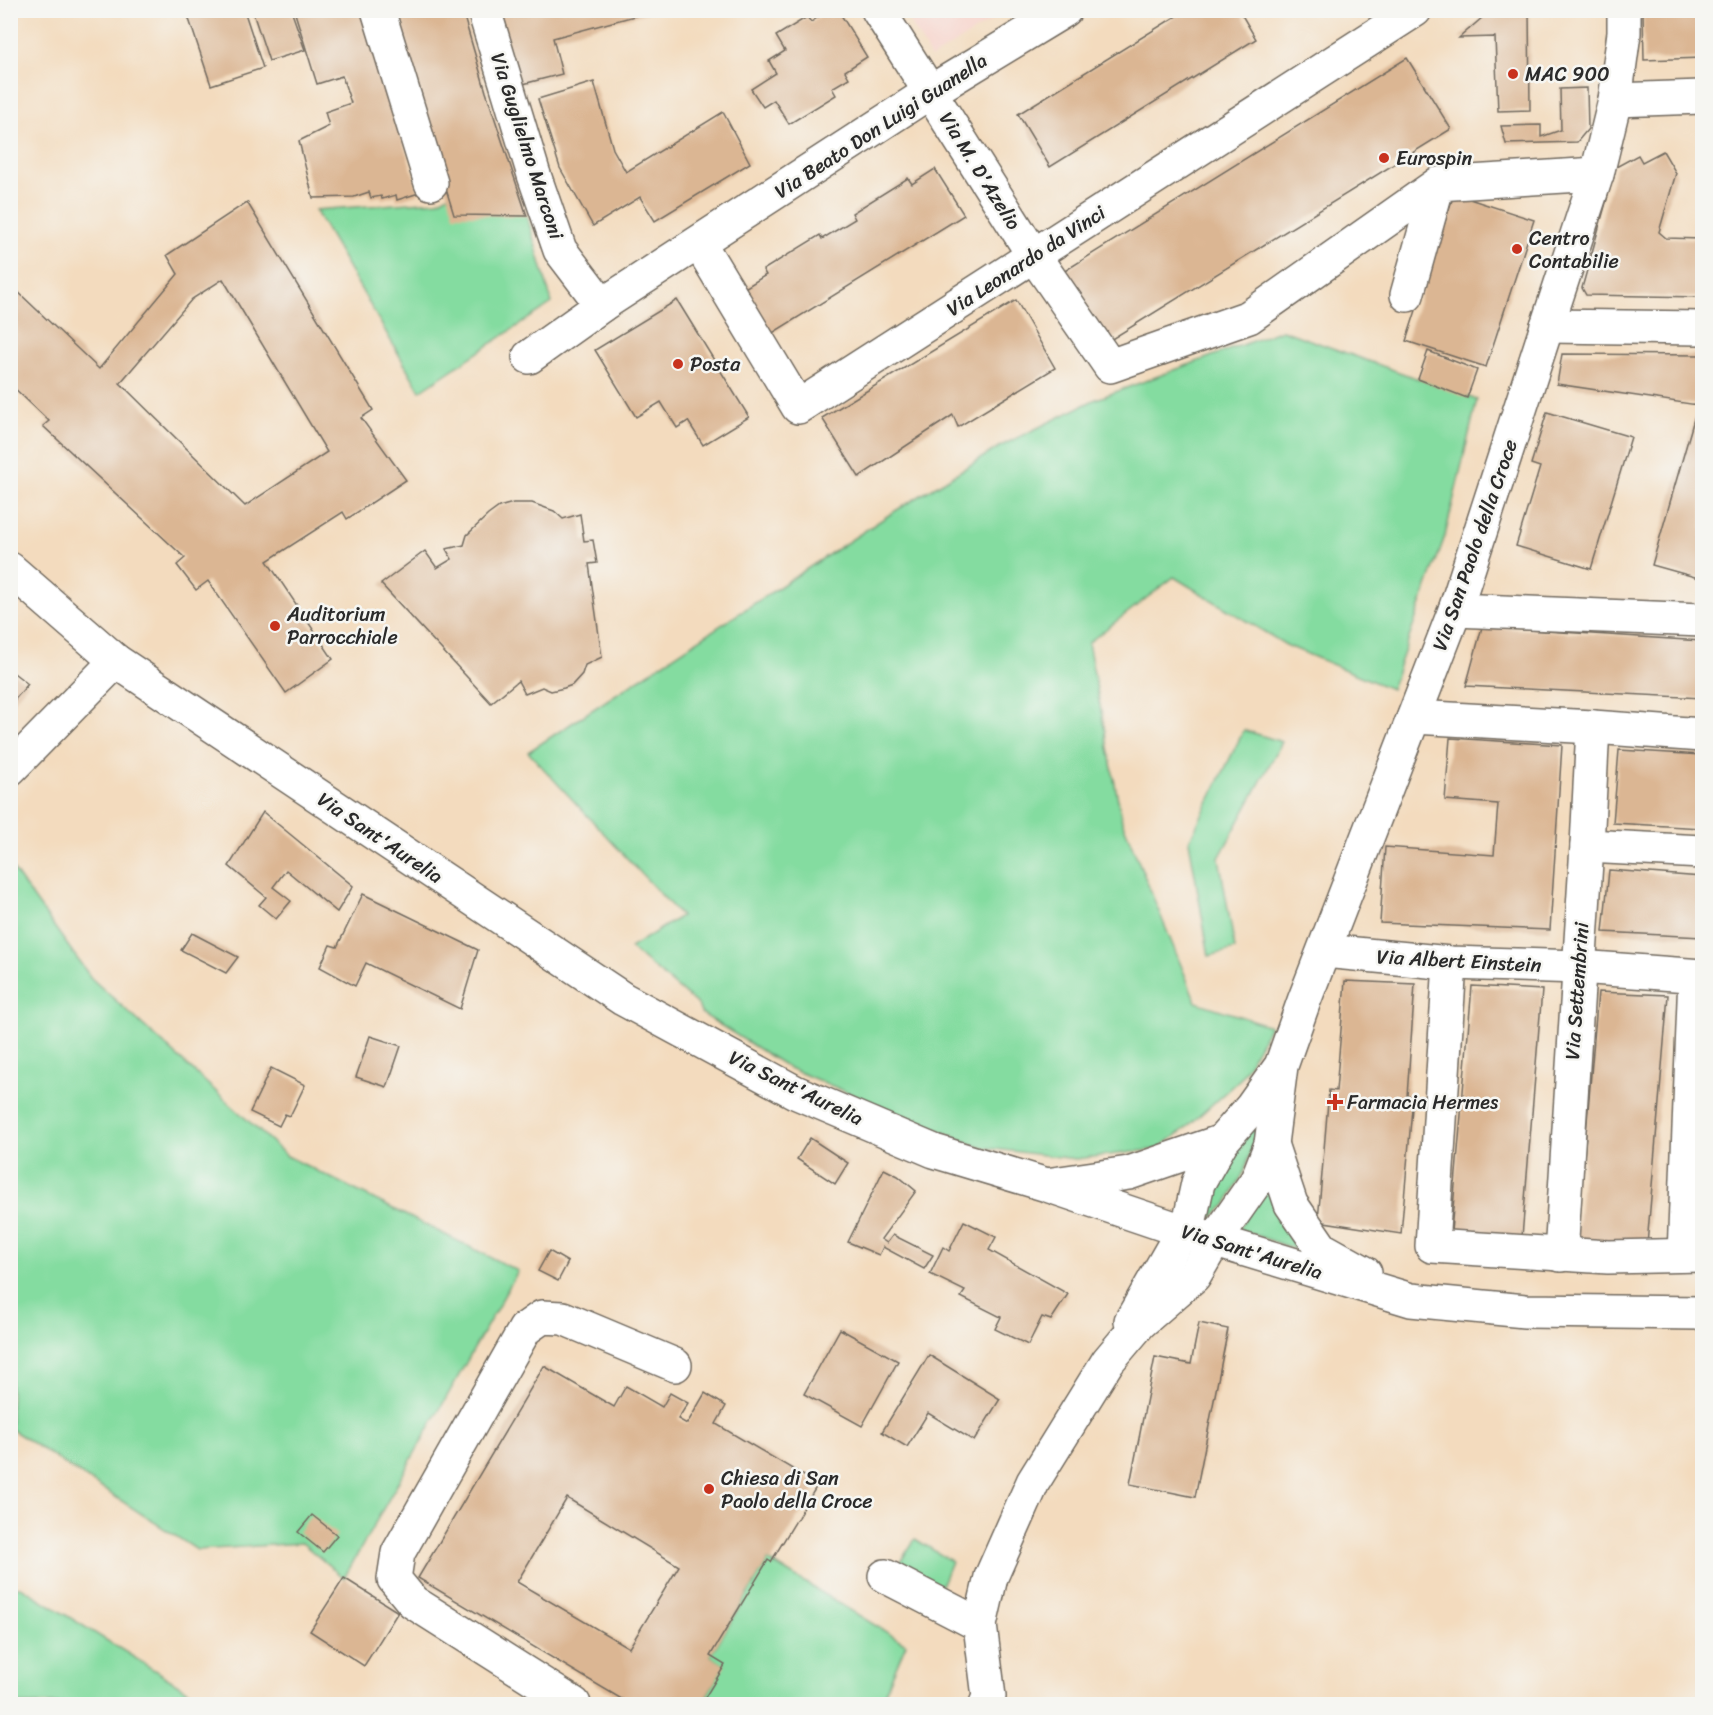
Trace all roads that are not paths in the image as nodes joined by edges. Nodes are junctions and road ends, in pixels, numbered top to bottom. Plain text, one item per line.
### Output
1 (378, 10) edge
2 (484, 10) edge
3 (878, 10) edge
4 (1065, 10) edge
5 (1415, 10) edge
6 (1624, 10) edge
7 (930, 92) junction
8 (1702, 97) edge
9 (1615, 100) junction
10 (1598, 174) junction
11 (431, 183) dead end
12 (1438, 183) junction
13 (699, 243) junction
14 (1034, 256) junction
15 (1407, 295) dead end
16 (602, 305) junction
17 (1547, 326) junction
18 (1702, 328) edge
19 (529, 357) dead end
20 (10, 569) edge
21 (1455, 610) junction
22 (1702, 620) edge
23 (116, 661) junction
24 (1414, 717) junction
25 (1593, 727) junction
26 (1702, 735) edge
27 (10, 769) edge
28 (1587, 846) junction
29 (1702, 852) edge
30 (1324, 951) junction
31 (1450, 963) junction
32 (1578, 968) junction
33 (1699, 976) edge
34 (1281, 1066) junction
35 (1222, 1141) junction
36 (1271, 1144) junction
37 (1047, 1185) junction
38 (1184, 1232) junction
39 (1215, 1240) junction
40 (1562, 1255) junction
41 (1693, 1255) edge
42 (1411, 1300) junction
43 (1702, 1313) edge
44 (1108, 1361) junction
45 (675, 1365) dead end
46 (885, 1576) dead end
47 (981, 1625) junction
48 (995, 1702) edge
49 (574, 1704) edge

1 - 11 street
2 - 16 street, Via Guglielmo Marconi
3 - 7 street, Via M. D'Azelio
4 - 7 street, Via Beato Don Luigi Guanella
5 - 14 street, Via Leonardo da Vinci
6 - 9 street, Via San Paolo della Croce
7 - 13 street, Via Beato Don Luigi Guanella
7 - 14 street, Via M. D'Azelio
8 - 9 street
9 - 10 street, Via San Paolo della Croce
10 - 12 street
10 - 17 street, Via San Paolo della Croce
12 - 14 street, Via M. D'Azelio
12 - 15 street
13 - 14 street, Via Leonardo da Vinci
13 - 16 street, Via Beato Don Luigi Guanella
16 - 19 street, Via Beato Don Luigi Guanella
17 - 18 street
17 - 21 street, Via San Paolo della Croce
20 - 23 street, Via Sant'Aurelia
21 - 22 street
21 - 24 street, Via San Paolo della Croce
23 - 27 street
23 - 37 street, Via Sant'Aurelia
24 - 25 street
24 - 30 street, Via San Paolo della Croce
25 - 26 street
25 - 28 street, Via Settembrini
28 - 29 street
28 - 32 street, Via Settembrini
30 - 31 street, Via Albert Einstein
30 - 34 street, Via San Paolo della Croce
31 - 32 street, Via Albert Einstein
31 - 40 street
32 - 33 street, Via Albert Einstein
32 - 40 street, Via Settembrini
33 - 41 street
34 - 35 street
34 - 36 street
35 - 37 street
35 - 38 street
36 - 39 street
36 - 42 street
37 - 38 street, Via Sant'Aurelia
38 - 39 street, Via Sant'Aurelia
38 - 44 street
39 - 42 street, Via Sant'Aurelia
39 - 44 street
40 - 41 street
42 - 43 street, Via Sant'Aurelia
44 - 47 street
45 - 49 street
46 - 47 street
47 - 48 street

